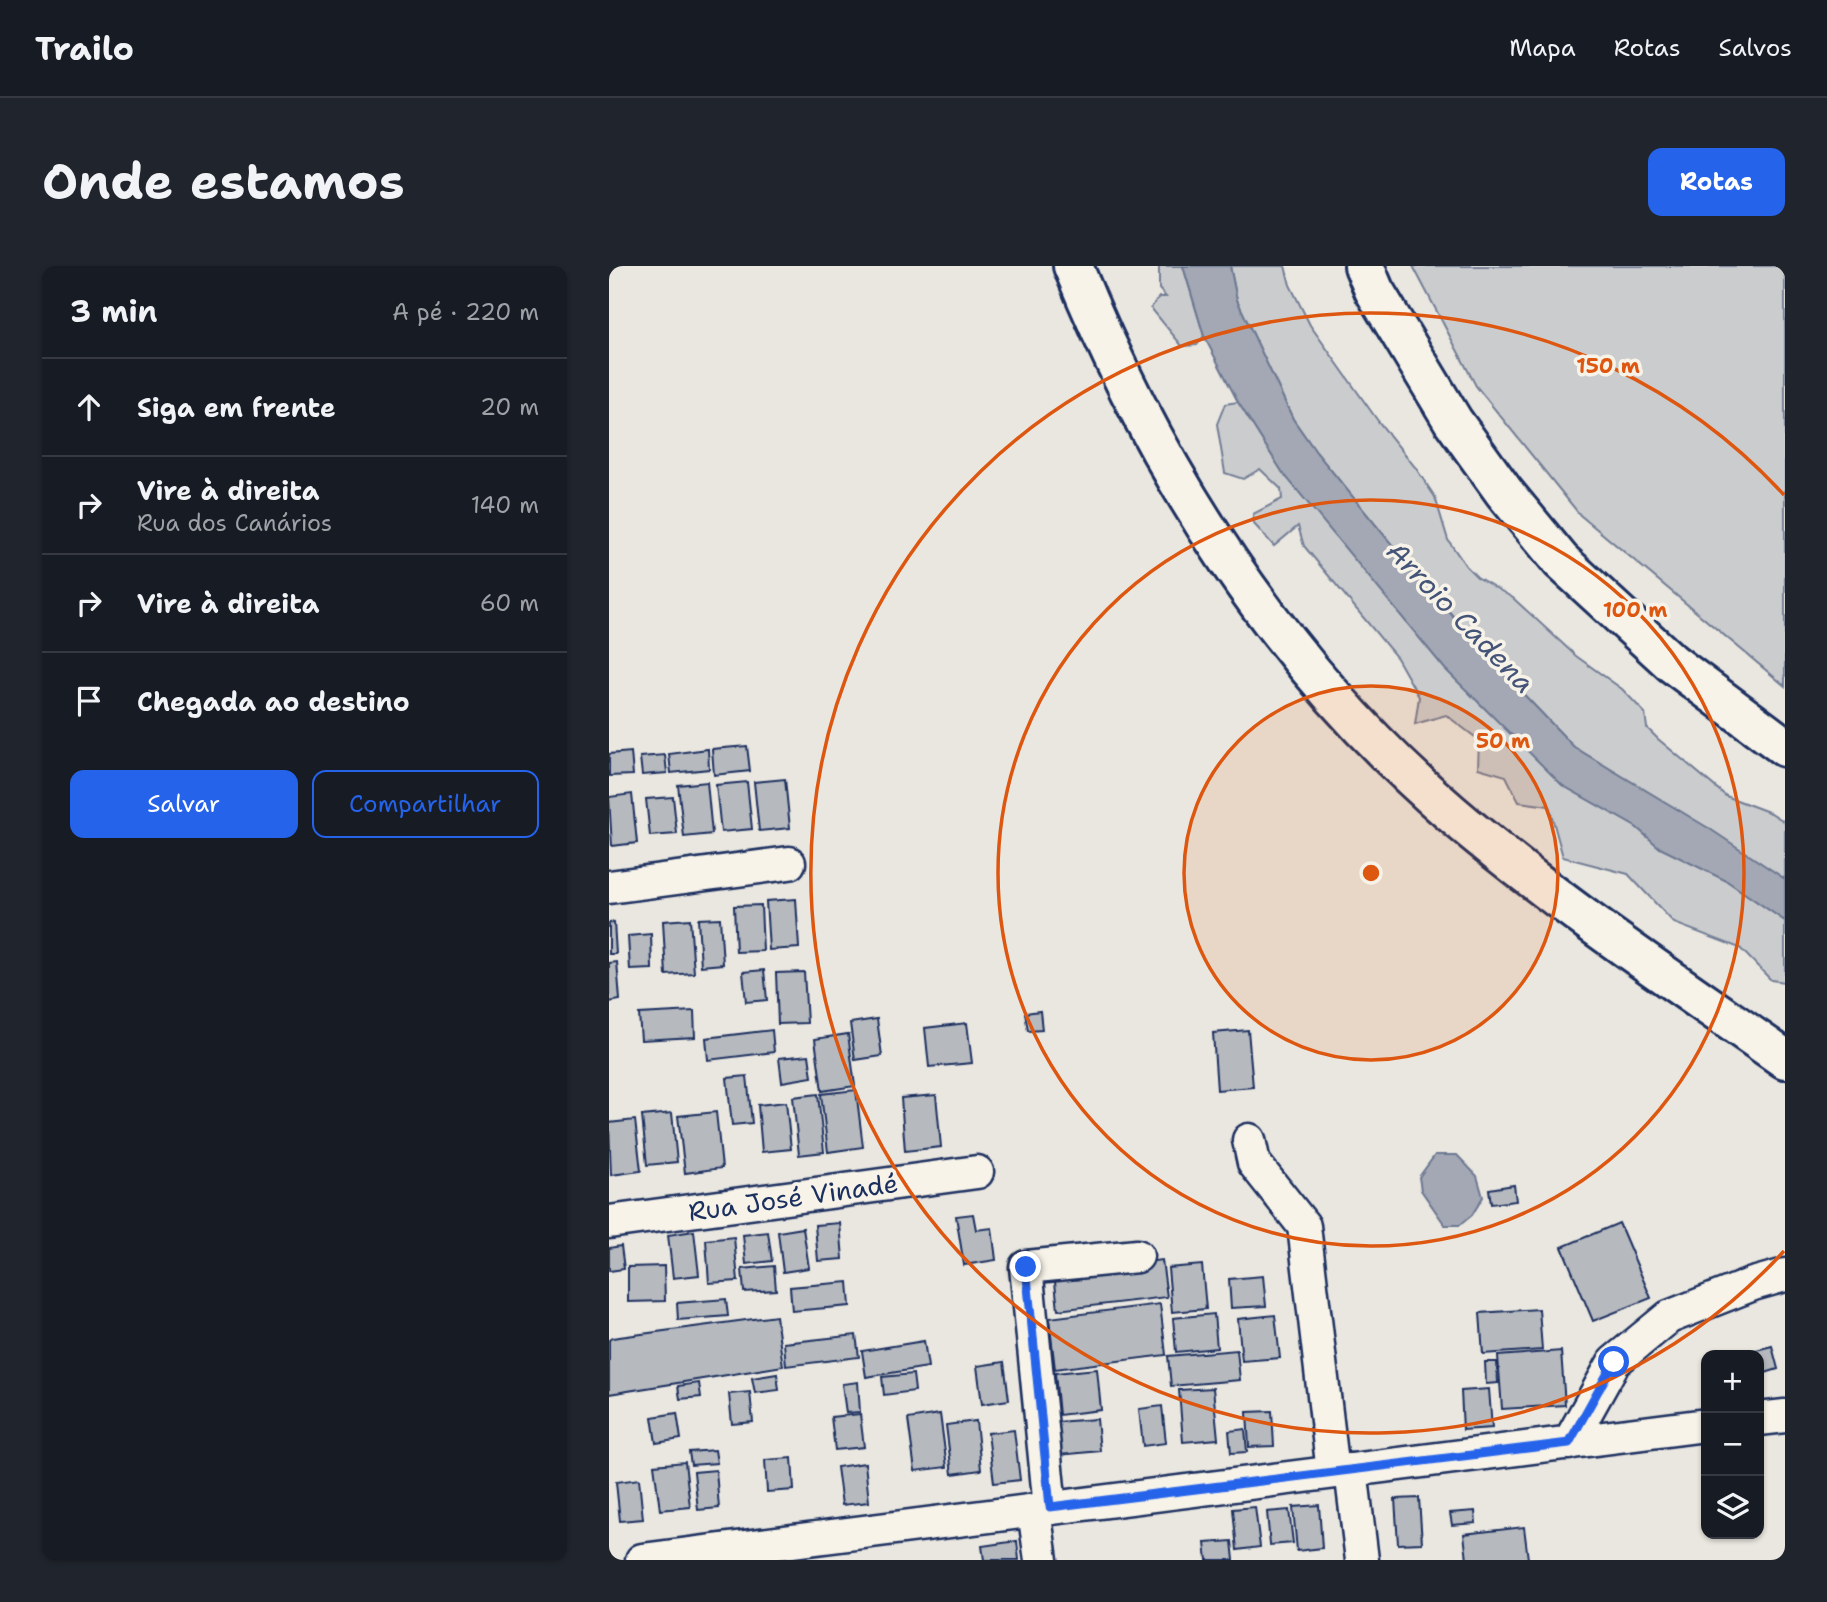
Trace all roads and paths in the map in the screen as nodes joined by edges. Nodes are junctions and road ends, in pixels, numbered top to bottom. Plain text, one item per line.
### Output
1 (1073, 266) edge
2 (1364, 266) edge
3 (1785, 747) edge
4 (789, 863) dead end
5 (609, 887) edge
6 (1785, 1059) edge
7 (1249, 1140) dead end
8 (977, 1172) dead end
9 (609, 1222) edge
10 (1137, 1256) dead end
11 (1785, 1275) edge
12 (1785, 1416) edge
13 (1764, 1418) edge
14 (1701, 1426) edge
15 (1569, 1443) junction
16 (1342, 1471) junction
17 (1042, 1508) junction
18 (716, 1555) edge
19 (642, 1560) edge
20 (1041, 1560) edge
21 (1362, 1560) edge

1 - 6 main road
2 - 3 main road
4 - 5 street
7 - 16 street
8 - 9 street, Rua José Vinadé
10 - 17 street
11 - 15 street
12 - 13 street
14 - 15 street
15 - 16 street
16 - 17 street
16 - 21 street
17 - 18 street
17 - 20 street
18 - 19 street

